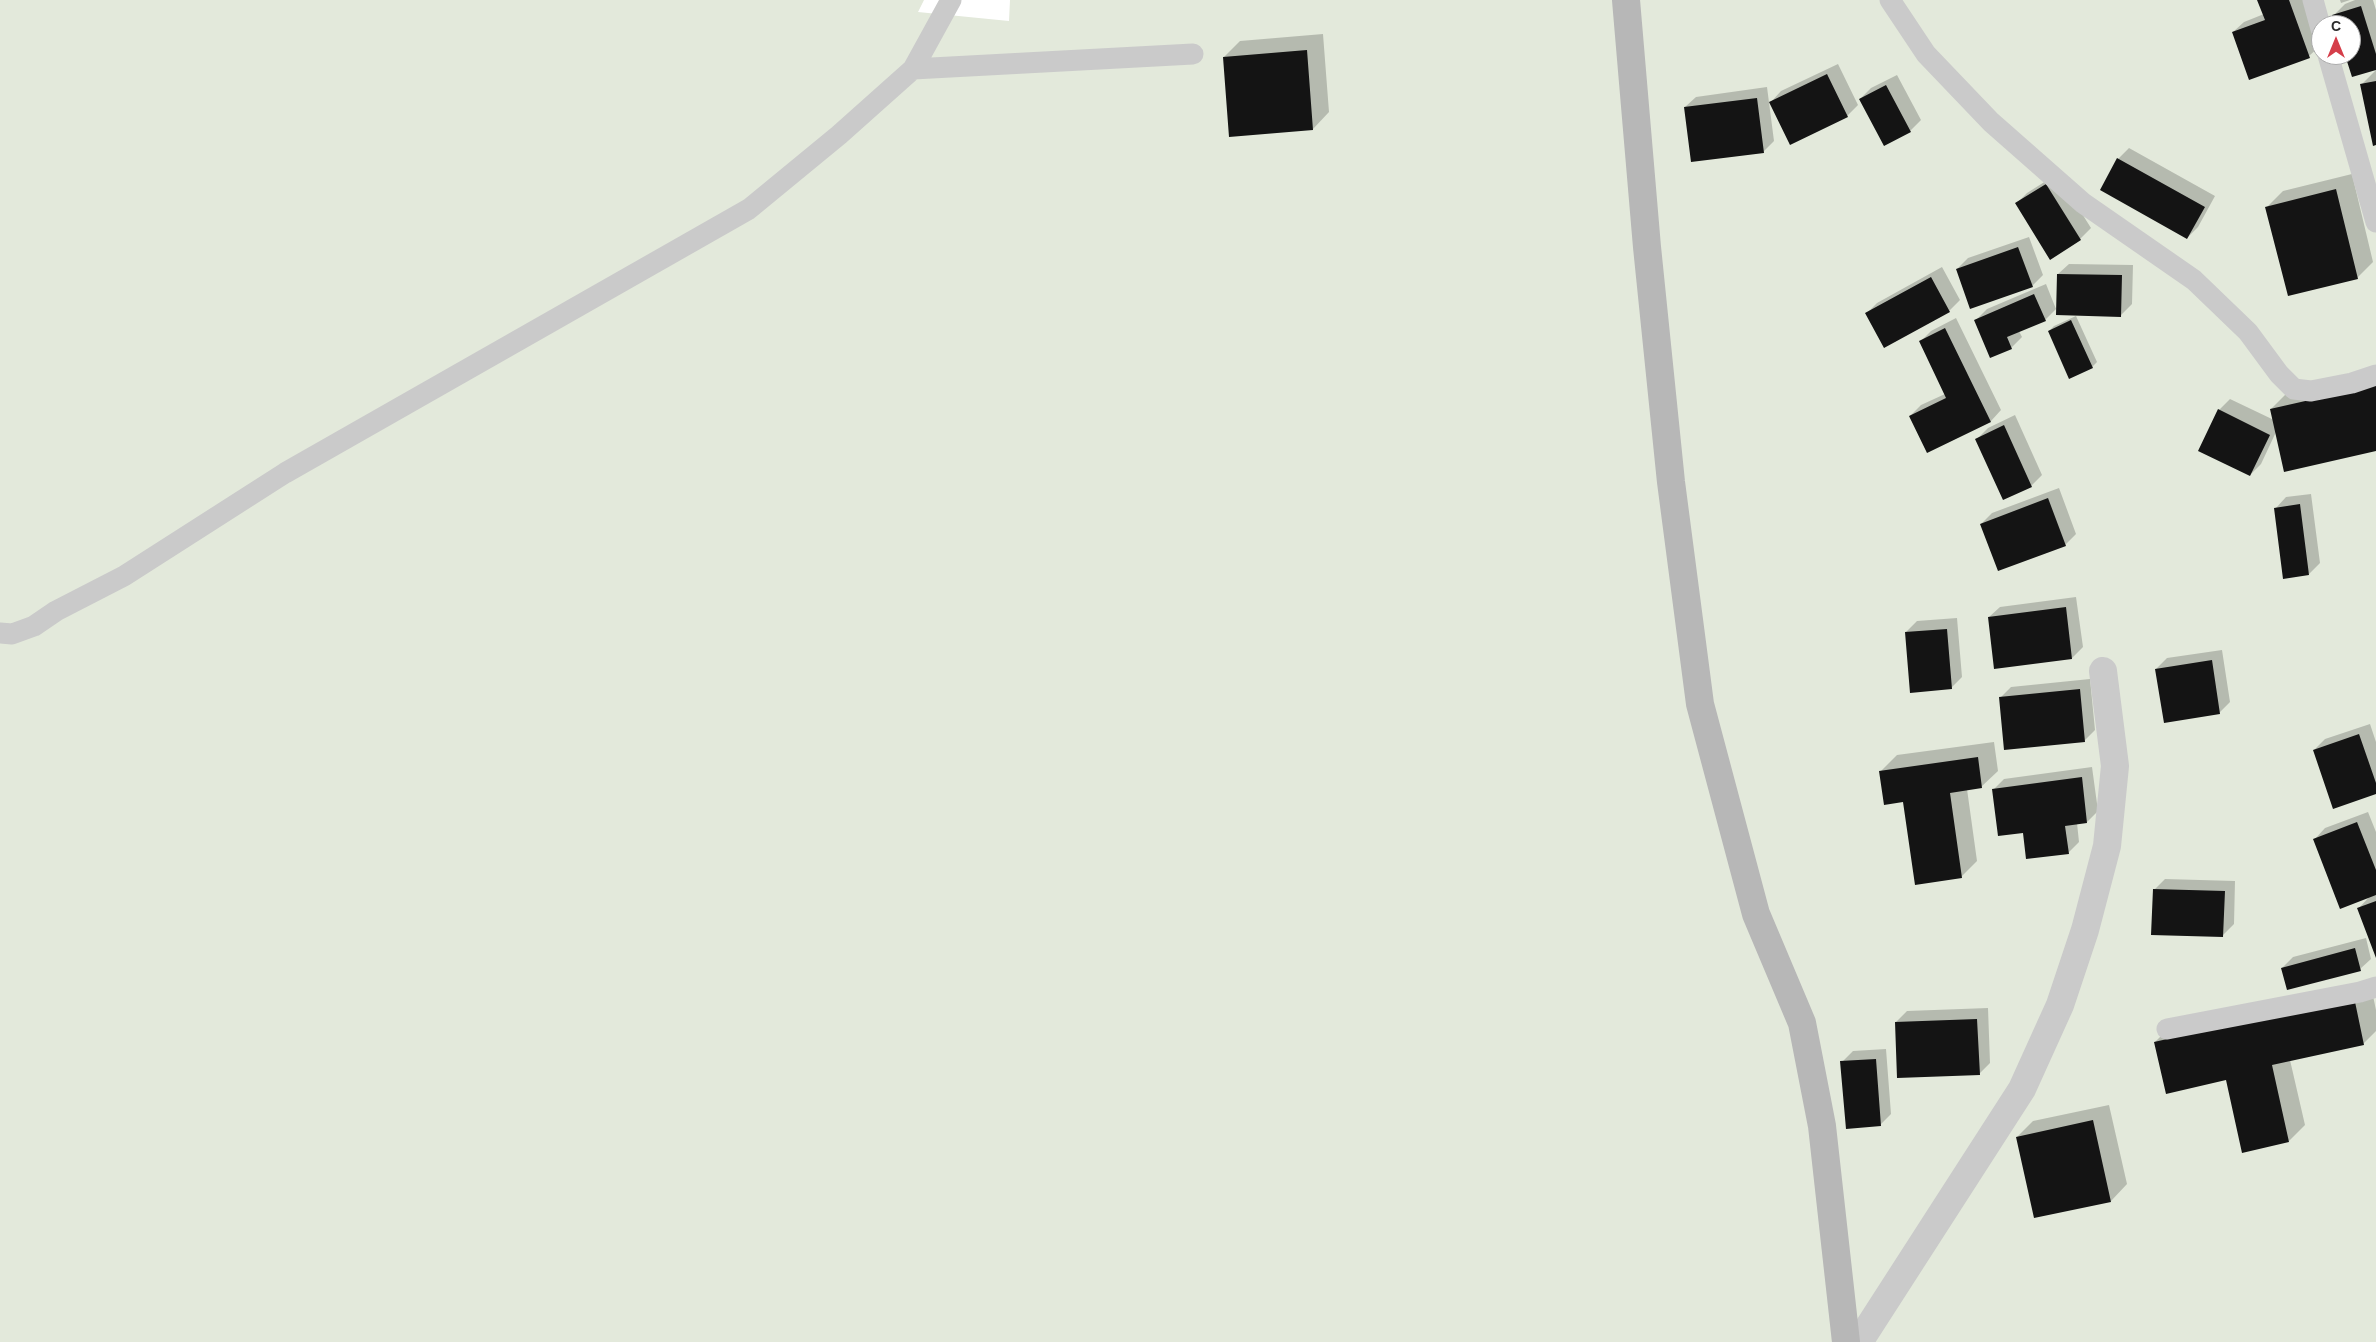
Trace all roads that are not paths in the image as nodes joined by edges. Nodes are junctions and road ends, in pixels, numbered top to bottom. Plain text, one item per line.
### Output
1 (950, 0) edge
2 (1626, 0) edge
3 (1890, 0) edge
4 (2313, 0) edge
5 (2317, 15) edge
6 (1193, 54) dead end
7 (2331, 65) edge
8 (913, 69) junction
9 (2376, 222) edge
10 (2376, 375) edge
11 (0, 633) edge
12 (2103, 671) dead end
13 (2376, 987) edge
14 (2167, 1029) dead end
15 (1846, 1342) edge
16 (1859, 1342) edge

1 - 8 lane
2 - 15 street
3 - 10 lane
4 - 5 lane
6 - 8 lane
7 - 9 lane
8 - 11 lane
12 - 16 street
13 - 14 lane

